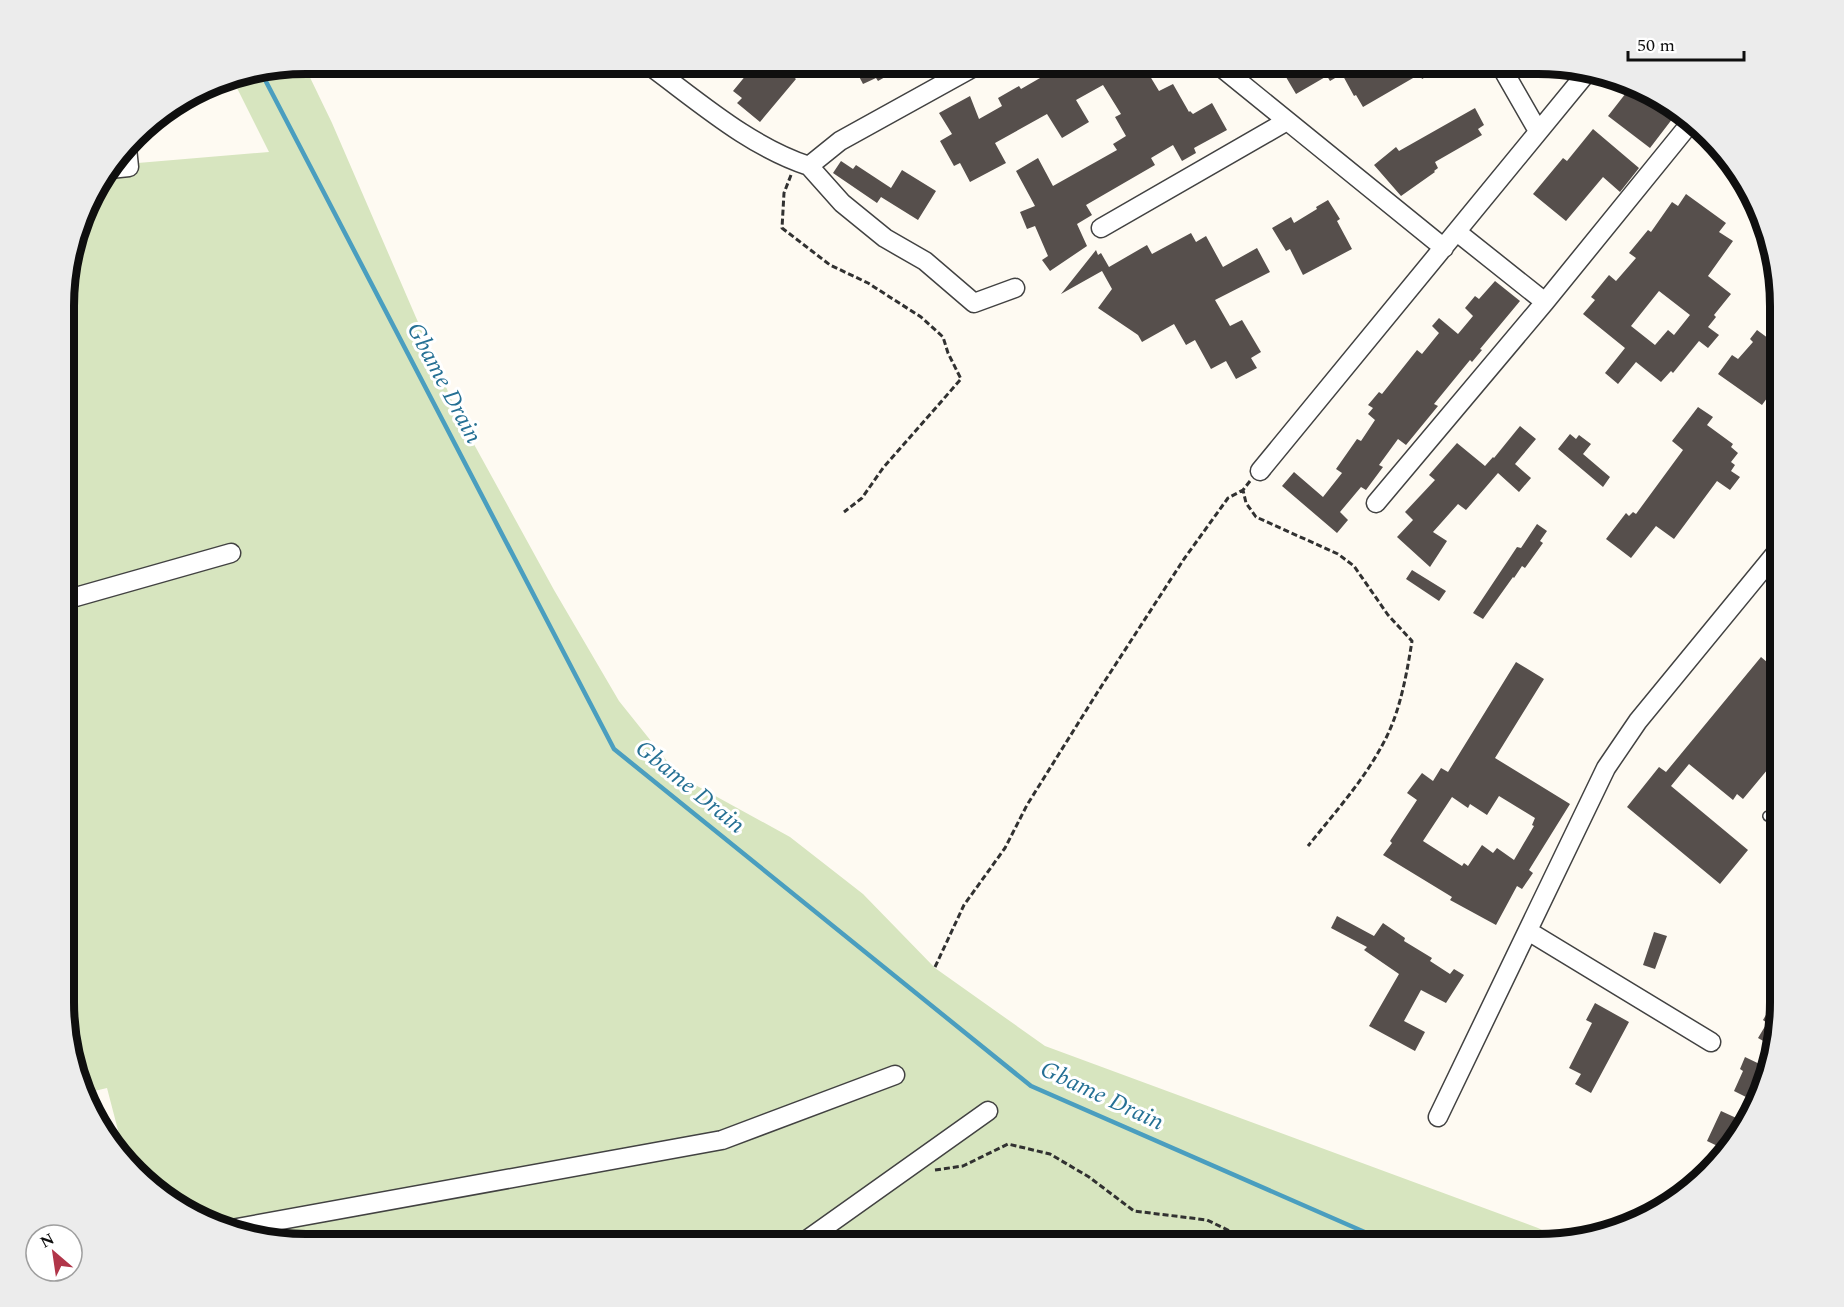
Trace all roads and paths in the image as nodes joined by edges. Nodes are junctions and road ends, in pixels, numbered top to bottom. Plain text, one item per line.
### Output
1 (662, 74) edge
2 (961, 74) edge
3 (1229, 74) edge
4 (1505, 74) edge
5 (1583, 78) edge
6 (1287, 121) junction
7 (1687, 127) edge
8 (1538, 131) junction
9 (128, 156) edge
10 (803, 164) junction
11 (118, 168) edge
12 (1101, 228) dead end
13 (1457, 232) junction
14 (1444, 248) junction
15 (1015, 288) dead end
16 (1545, 302) junction
17 (1260, 471) joint
18 (1243, 490) junction
19 (1376, 503) dead end
20 (844, 512) dead end
21 (231, 553) dead end
22 (1770, 560) edge
23 (73, 598) edge
24 (1308, 846) dead end
25 (1528, 931) junction
26 (935, 967) dead end
27 (1711, 1042) dead end
28 (895, 1076) dead end
29 (988, 1111) dead end
30 (1438, 1117) dead end
31 (930, 1171) dead end
32 (246, 1226) edge
33 (815, 1234) edge
34 (1236, 1234) edge

1 - 10 street
2 - 10 street
3 - 6 street
4 - 8 street
5 - 8 street
6 - 12 street
6 - 14 street
7 - 16 street
8 - 13 street
9 - 11 street
10 - 15 street
10 - 20 path
13 - 14 street
13 - 16 street
14 - 17 street
16 - 19 street
17 - 18 path
18 - 24 path
18 - 26 path
21 - 23 street
22 - 25 street
25 - 27 street
25 - 30 street
28 - 32 street
29 - 33 street
31 - 34 path

